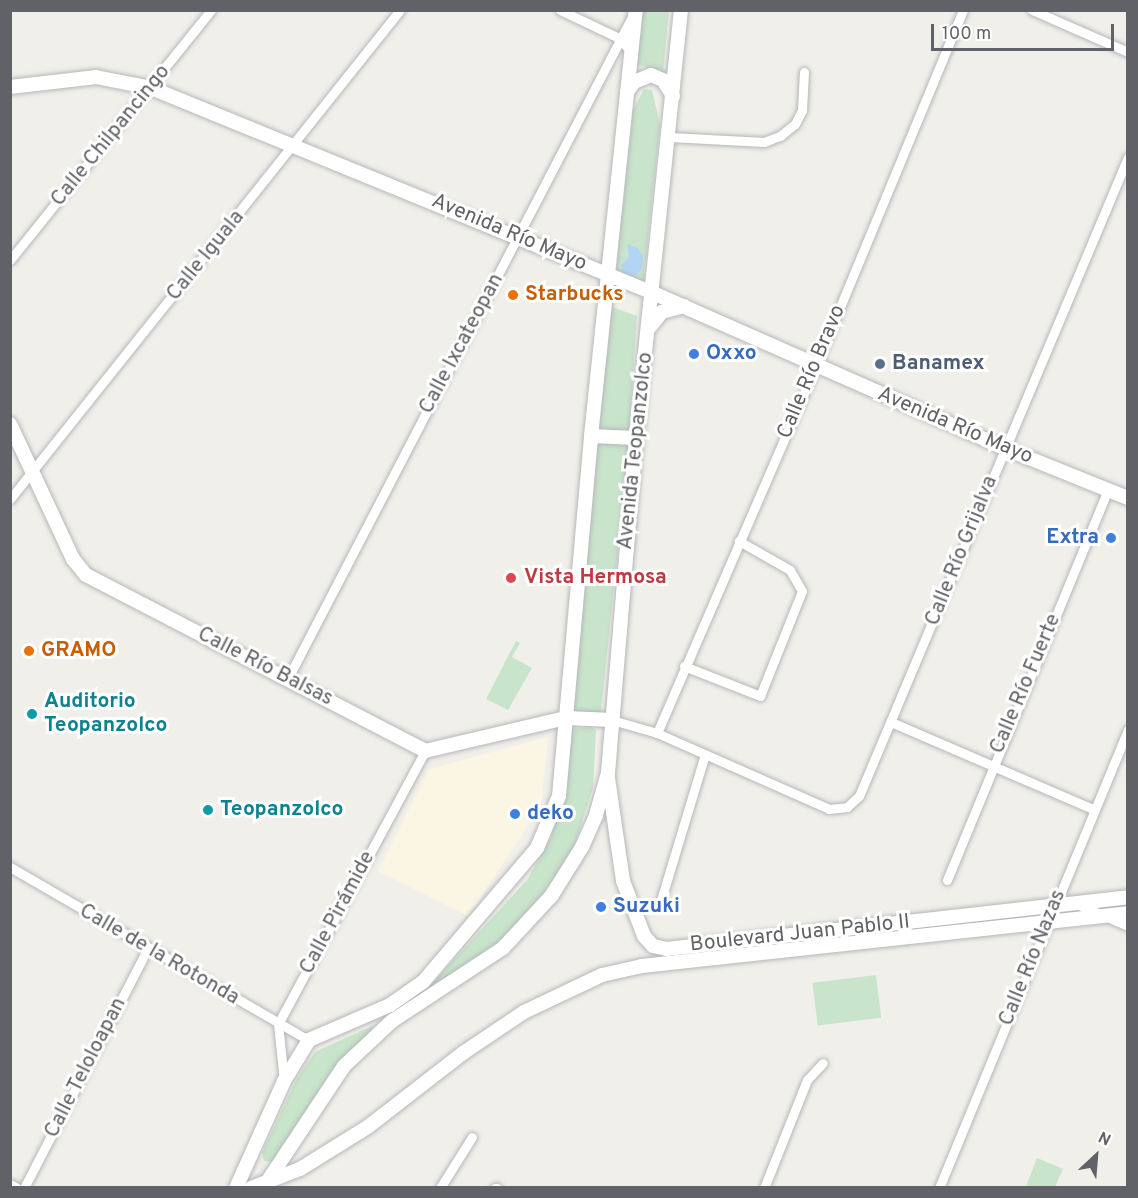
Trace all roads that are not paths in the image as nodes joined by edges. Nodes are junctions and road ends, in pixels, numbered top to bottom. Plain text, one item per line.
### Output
1 (211, 10) edge
2 (400, 10) edge
3 (560, 10) edge
4 (681, 10) edge
5 (963, 10) edge
6 (1032, 10) edge
7 (636, 11) edge
8 (619, 38) junction
9 (631, 52) junction
10 (1128, 52) edge
11 (804, 72) dead end
12 (10, 87) edge
13 (151, 88) junction
14 (627, 92) junction
15 (673, 96) junction
16 (670, 137) junction
17 (296, 145) junction
18 (1128, 157) edge
19 (518, 237) junction
20 (10, 260) edge
21 (610, 276) junction
22 (653, 293) junction
23 (684, 306) junction
24 (648, 330) junction
25 (816, 365) junction
26 (10, 424) edge
27 (591, 436) junction
28 (636, 438) junction
29 (1004, 448) junction
30 (34, 468) junction
31 (1108, 490) junction
32 (1128, 498) edge
33 (10, 499) edge
34 (739, 542) junction
35 (684, 666) junction
36 (288, 678) junction
37 (566, 718) junction
38 (612, 720) junction
39 (891, 722) junction
40 (1128, 729) edge
41 (657, 733) junction
42 (425, 751) junction
43 (705, 754) junction
44 (992, 765) junction
45 (608, 773) junction
46 (1095, 810) junction
47 (10, 867) edge
48 (947, 880) dead end
49 (1128, 897) edge
50 (661, 900) dead end
51 (1077, 904) junction
52 (1053, 907) junction
53 (1128, 913) edge
54 (1105, 916) junction
55 (1048, 921) junction
56 (1128, 926) edge
57 (148, 948) junction
58 (278, 1024) junction
59 (309, 1040) junction
60 (823, 1063) dead end
61 (284, 1082) junction
62 (472, 1137) dead end
63 (10, 1184) edge
64 (265, 1184) edge
65 (17, 1188) edge
66 (24, 1188) edge
67 (237, 1188) edge
68 (251, 1188) edge
69 (440, 1188) edge
70 (764, 1188) edge
71 (939, 1188) edge

1 - 13 street, Calle Chilpancingo
2 - 17 street, Calle Iguala
3 - 8 street
4 - 15 street, Avenida Teopanzolco
5 - 25 street, Calle Río Bravo
6 - 10 street
7 - 8 street, Calle Ixcateopan
7 - 9 street
8 - 9 street
8 - 19 street, Calle Ixcateopan
9 - 14 street
11 - 16 street
12 - 13 street, Avenida Río Mayo
13 - 17 street, Avenida Río Mayo
13 - 20 street, Calle Chilpancingo
14 - 15 street
14 - 21 street
15 - 16 street, Avenida Teopanzolco
16 - 22 street, Avenida Teopanzolco
17 - 19 street, Avenida Río Mayo
17 - 30 street, Calle Iguala
18 - 29 street, Calle Río Grijalva
19 - 21 street, Avenida Río Mayo
19 - 36 street, Calle Ixcateopan
21 - 22 street, Avenida Río Mayo
21 - 27 street
22 - 23 street, Avenida Río Mayo
22 - 24 street, Avenida Teopanzolco
23 - 24 street
23 - 25 street, Avenida Río Mayo
24 - 28 street, Avenida Teopanzolco
25 - 29 street, Avenida Río Mayo
25 - 34 street, Calle Río Bravo
26 - 30 street, Calle Río Balsas
27 - 28 street
27 - 37 street
28 - 38 street, Avenida Teopanzolco
29 - 31 street, Avenida Río Mayo
29 - 39 street, Calle Río Grijalva
30 - 33 street, Calle Iguala
30 - 36 street, Calle Río Balsas
31 - 32 street, Avenida Río Mayo
31 - 44 street, Calle Río Fuerte
34 - 35 street, Calle Río Bravo
34 - 35 street
35 - 41 street, Calle Río Bravo
36 - 42 street, Calle Río Balsas
37 - 38 street
37 - 42 street
37 - 59 street
38 - 41 street
38 - 45 street, Avenida Teopanzolco
39 - 43 street, Calle Río Grijalva
39 - 44 street
40 - 46 street, Calle Río Nazas
41 - 43 street
42 - 58 street, Calle Pirámide
43 - 50 street
44 - 46 street
44 - 48 street, Calle Río Fuerte
45 - 52 street, Boulevard Juan Pablo II
45 - 64 street, Avenida Teopanzolco
46 - 52 street, Calle Río Nazas
47 - 57 street, Calle de la Rotonda
49 - 51 street, Boulevard Juan Pablo II
51 - 52 street, Boulevard Juan Pablo II
51 - 54 street
52 - 55 street, Calle Río Nazas
53 - 54 street, Boulevard Juan Pablo II
54 - 55 street, Boulevard Juan Pablo II
54 - 56 street
55 - 64 street, Boulevard Juan Pablo II
55 - 71 street, Calle Río Nazas
57 - 58 street, Calle de la Rotonda
57 - 66 street, Calle Teloloapan
58 - 59 street, Calle de la Rotonda
58 - 61 street
59 - 61 street
60 - 70 street
61 - 67 street
62 - 69 street
63 - 65 street
64 - 68 street, Boulevard Juan Pablo II

